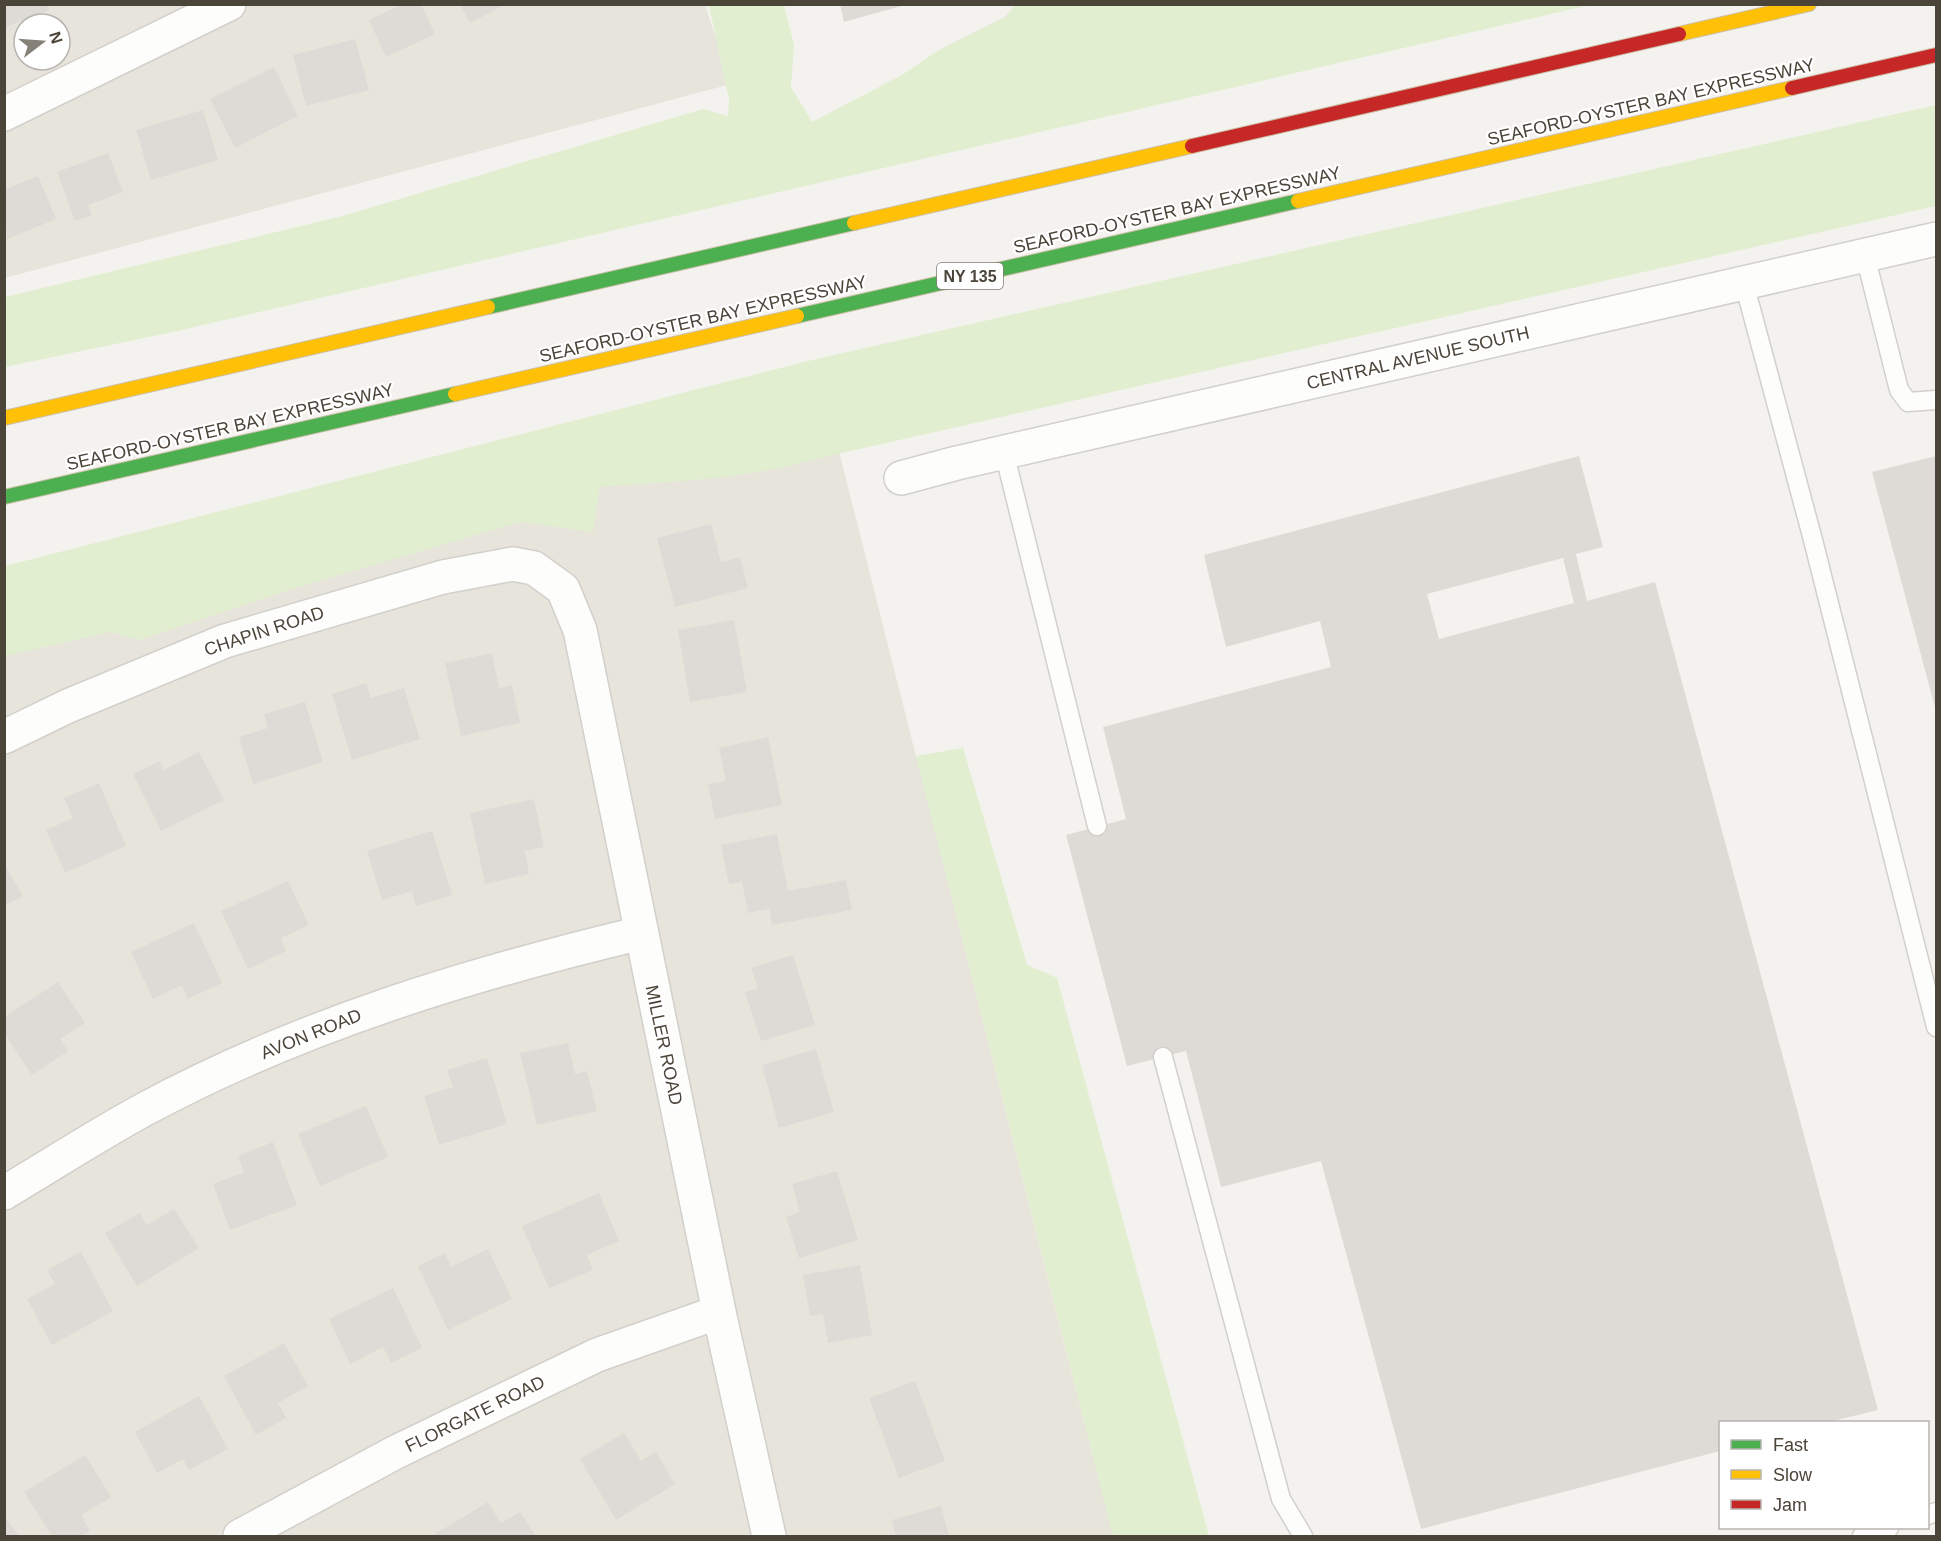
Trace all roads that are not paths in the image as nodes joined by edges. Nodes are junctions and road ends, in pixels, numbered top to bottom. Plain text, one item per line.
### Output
1 (229, 4) edge
2 (1809, 4) edge
3 (1936, 55) edge
4 (4, 114) edge
5 (1936, 239) edge
6 (1865, 255) junction
7 (1744, 283) junction
8 (1936, 400) edge
9 (4, 418) edge
10 (1004, 452) junction
11 (901, 478) dead end
12 (4, 497) edge
13 (534, 568) joint
14 (4, 737) edge
15 (1097, 826) dead end
16 (641, 933) junction
17 (1936, 1027) edge
18 (1162, 1057) dead end
19 (4, 1192) edge
20 (719, 1312) junction
21 (1883, 1529) edge
22 (240, 1536) edge
23 (769, 1536) edge
24 (1303, 1536) edge
25 (1862, 1536) edge

1 - 4 street
2 - 9 highway
3 - 12 highway, SEAFORD-OYSTER BAY EXPRESSWAY / NY 135
5 - 6 street, CENTRAL AVENUE SOUTH
6 - 7 street, CENTRAL AVENUE SOUTH
6 - 8 lane
7 - 10 street, CENTRAL AVENUE SOUTH
7 - 17 lane
10 - 11 street, CENTRAL AVENUE SOUTH
10 - 15 lane
13 - 14 street, CHAPIN ROAD
13 - 16 street, MILLER ROAD
16 - 19 street, AVON ROAD
16 - 20 street, MILLER ROAD
18 - 24 lane
20 - 22 street, FLORGATE ROAD
20 - 23 street, MILLER ROAD
21 - 25 lane

